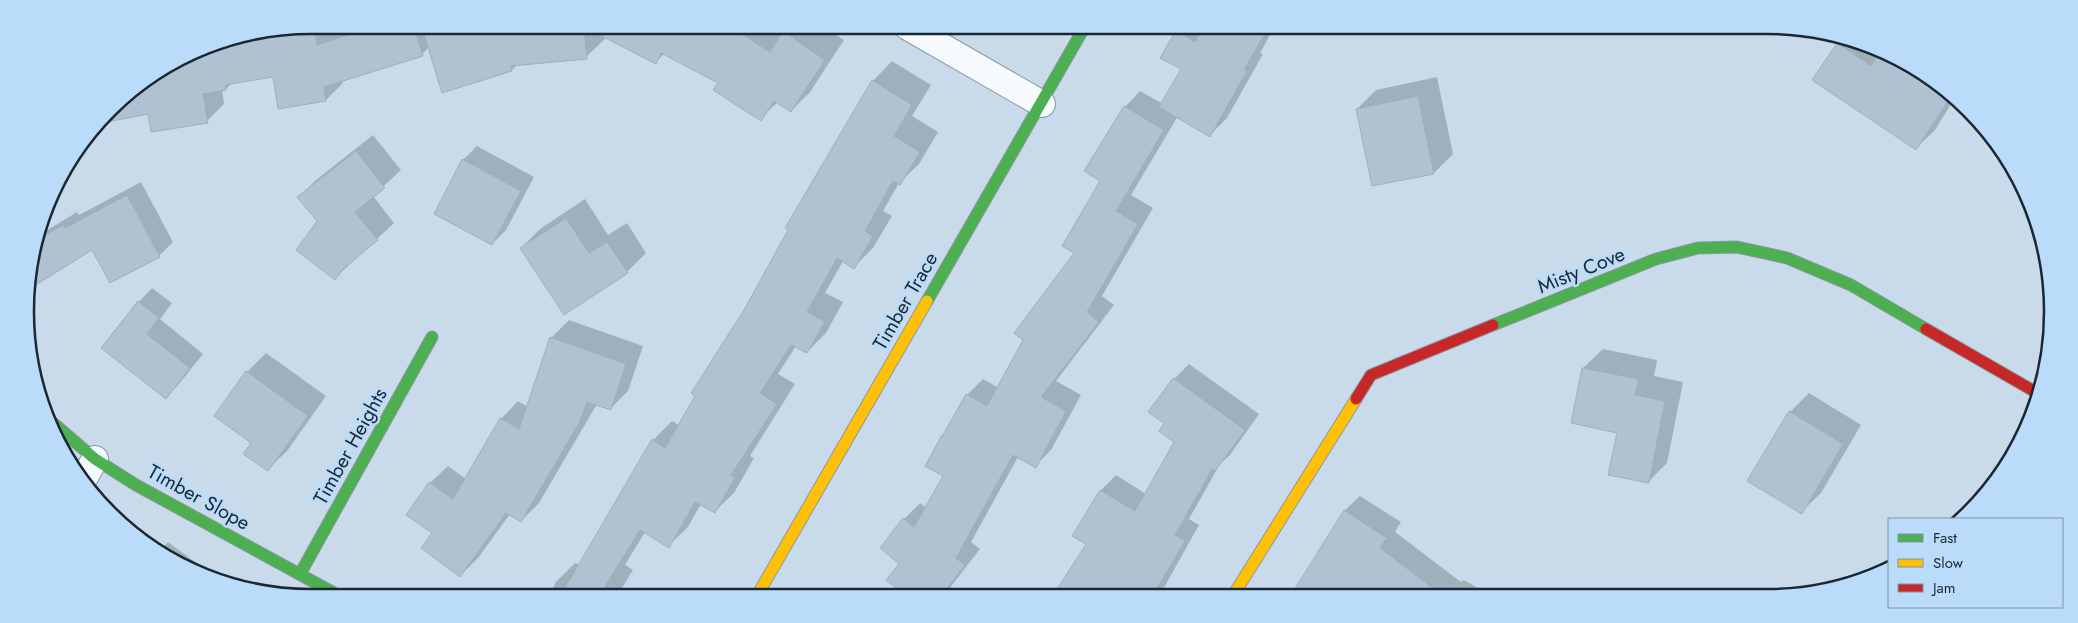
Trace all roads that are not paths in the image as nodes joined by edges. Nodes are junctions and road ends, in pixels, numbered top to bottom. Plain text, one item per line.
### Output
1 (920, 34) edge
2 (1081, 34) edge
3 (1042, 104) junction
4 (432, 337) dead end
5 (2033, 391) edge
6 (60, 430) edge
7 (95, 459) junction
8 (86, 474) edge
9 (300, 574) junction
10 (327, 589) edge
11 (761, 589) edge
12 (1237, 589) edge

1 - 3 street
2 - 3 street, Timber Trace
3 - 11 street, Timber Trace
4 - 9 street, Timber Heights
5 - 12 street, Misty Cove
6 - 7 street, Timber Slope
7 - 8 street
7 - 9 street, Timber Slope
9 - 10 street, Timber Slope

